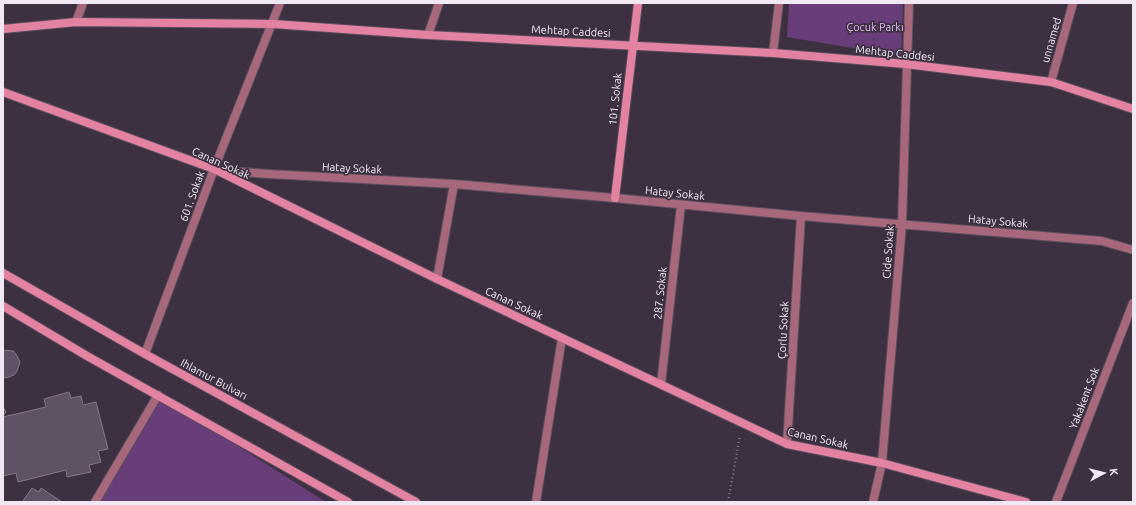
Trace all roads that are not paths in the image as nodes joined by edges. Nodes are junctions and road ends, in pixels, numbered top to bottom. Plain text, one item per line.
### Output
1 (83, 3) edge
2 (280, 3) edge
3 (438, 3) edge
4 (638, 3) edge
5 (779, 3) edge
6 (909, 3) edge
7 (1073, 3) edge
8 (76, 22) junction
9 (273, 24) junction
10 (3, 29) edge
11 (428, 35) junction
12 (632, 44) junction
13 (773, 53) junction
14 (906, 64) junction
15 (1051, 82) junction
16 (3, 92) edge
17 (1133, 109) edge
18 (214, 170) junction
19 (454, 184) junction
20 (615, 198) junction
21 (681, 205) junction
22 (801, 216) junction
23 (902, 224) junction
24 (1133, 250) edge
25 (3, 273) edge
26 (437, 279) junction
27 (1133, 303) edge
28 (3, 306) edge
29 (562, 338) junction
30 (145, 354) junction
31 (661, 384) junction
32 (158, 395) junction
33 (787, 444) junction
34 (882, 463) junction
35 (95, 502) edge
36 (348, 502) edge
37 (416, 502) edge
38 (536, 502) edge
39 (873, 502) edge
40 (1026, 502) edge
41 (1056, 502) edge

1 - 8 street
2 - 9 street, 601. Sokak
3 - 11 street
4 - 12 street, 101. Sokak
5 - 13 street
6 - 14 street, Cide Sokak
7 - 15 street, unnamed
8 - 9 street, Mehtap Caddesi
8 - 10 street, Mehtap Caddesi
9 - 11 street, Mehtap Caddesi
9 - 18 street, 601. Sokak
11 - 12 street, Mehtap Caddesi
12 - 13 street, Mehtap Caddesi
12 - 20 street, 101. Sokak
13 - 14 street, Mehtap Caddesi
14 - 15 street, Mehtap Caddesi
14 - 23 street, Cide Sokak
15 - 17 street, Mehtap Caddesi
16 - 18 street, Canan Sokak
18 - 19 street, Hatay Sokak
18 - 26 street, Canan Sokak
18 - 30 street, 601. Sokak
19 - 20 street, Hatay Sokak
19 - 26 street
20 - 21 street, Hatay Sokak
21 - 22 street, Hatay Sokak
21 - 31 street, 287. Sokak
22 - 23 street, Hatay Sokak
22 - 33 street, Çorlu Sokak
23 - 24 street, Hatay Sokak
23 - 34 street, Cide Sokak
25 - 30 street, Ihlamur Bulvarı
26 - 29 street, Canan Sokak
27 - 41 street, Yakakent Sok
28 - 32 street
29 - 31 street, Canan Sokak
29 - 38 street
30 - 37 street, Ihlamur Bulvarı
31 - 33 street, Canan Sokak
32 - 35 street
32 - 36 street
33 - 34 street, Canan Sokak
34 - 39 street, Cide Sokak
34 - 40 street, Canan Sokak

